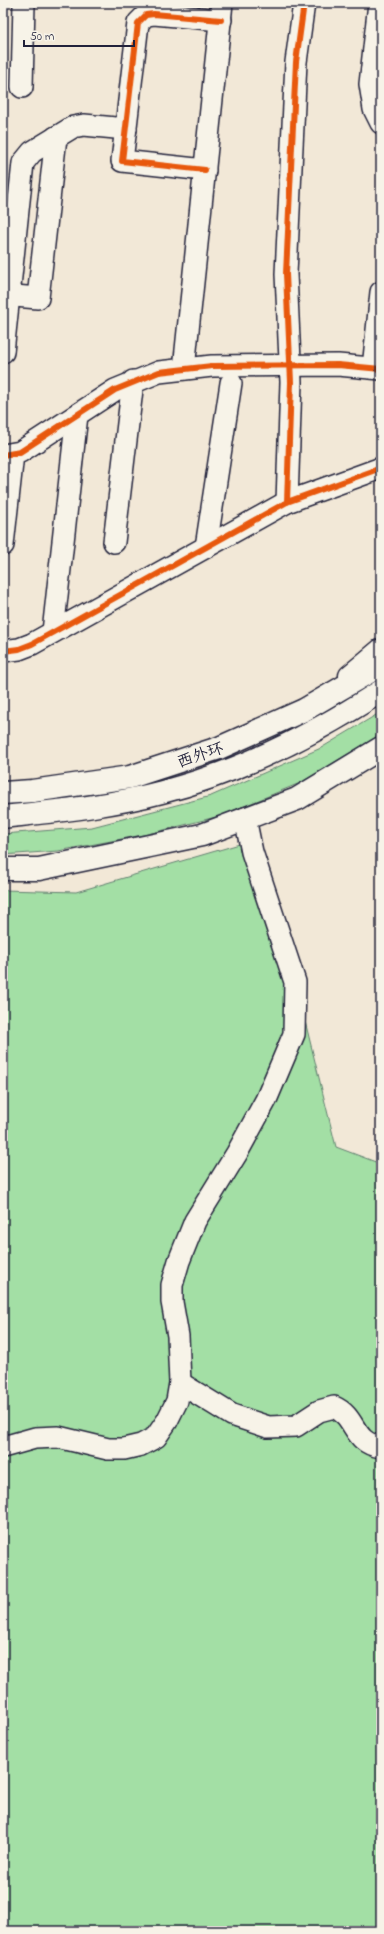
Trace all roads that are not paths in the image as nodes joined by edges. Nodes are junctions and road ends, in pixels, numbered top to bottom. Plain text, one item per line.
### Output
1 (24, 3) edge
2 (304, 3) edge
3 (379, 3) edge
4 (221, 12) edge
5 (22, 86) dead end
6 (381, 123) edge
7 (126, 129) junction
8 (56, 137) junction
9 (205, 170) junction
10 (381, 292) edge
11 (6, 295) edge
12 (3, 352) edge
13 (290, 366) junction
14 (377, 368) edge
15 (184, 369) junction
16 (133, 381) junction
17 (231, 383) dead end
18 (77, 415) junction
19 (8, 454) edge
20 (381, 468) edge
21 (7, 477) edge
22 (287, 502) junction
23 (114, 542) dead end
24 (3, 545) edge
25 (206, 547) junction
26 (53, 632) junction
27 (381, 650) edge
28 (3, 651) edge
29 (381, 665) edge
30 (381, 691) edge
31 (293, 715) junction
32 (381, 748) edge
33 (3, 793) edge
34 (3, 816) edge
35 (245, 818) junction
36 (3, 869) edge
37 (180, 1383) junction
38 (3, 1447) edge
39 (381, 1447) edge

1 - 5 street
2 - 13 street
3 - 6 street
4 - 7 street
4 - 9 street
7 - 8 street
7 - 9 street
8 - 11 street
8 - 11 street
9 - 15 street
10 - 14 street
11 - 12 street
13 - 14 street
13 - 15 street
13 - 22 street
15 - 16 street
16 - 18 street
16 - 23 street
17 - 25 street
18 - 19 street
18 - 26 street
19 - 21 street
20 - 22 street
21 - 24 street
22 - 25 street
25 - 26 street
26 - 28 street
27 - 31 main road
29 - 31 main road, 西外环
30 - 34 main road, 西外环
31 - 33 main road, 西外环
32 - 35 main road
35 - 36 main road
35 - 37 street
37 - 38 street
37 - 39 street

